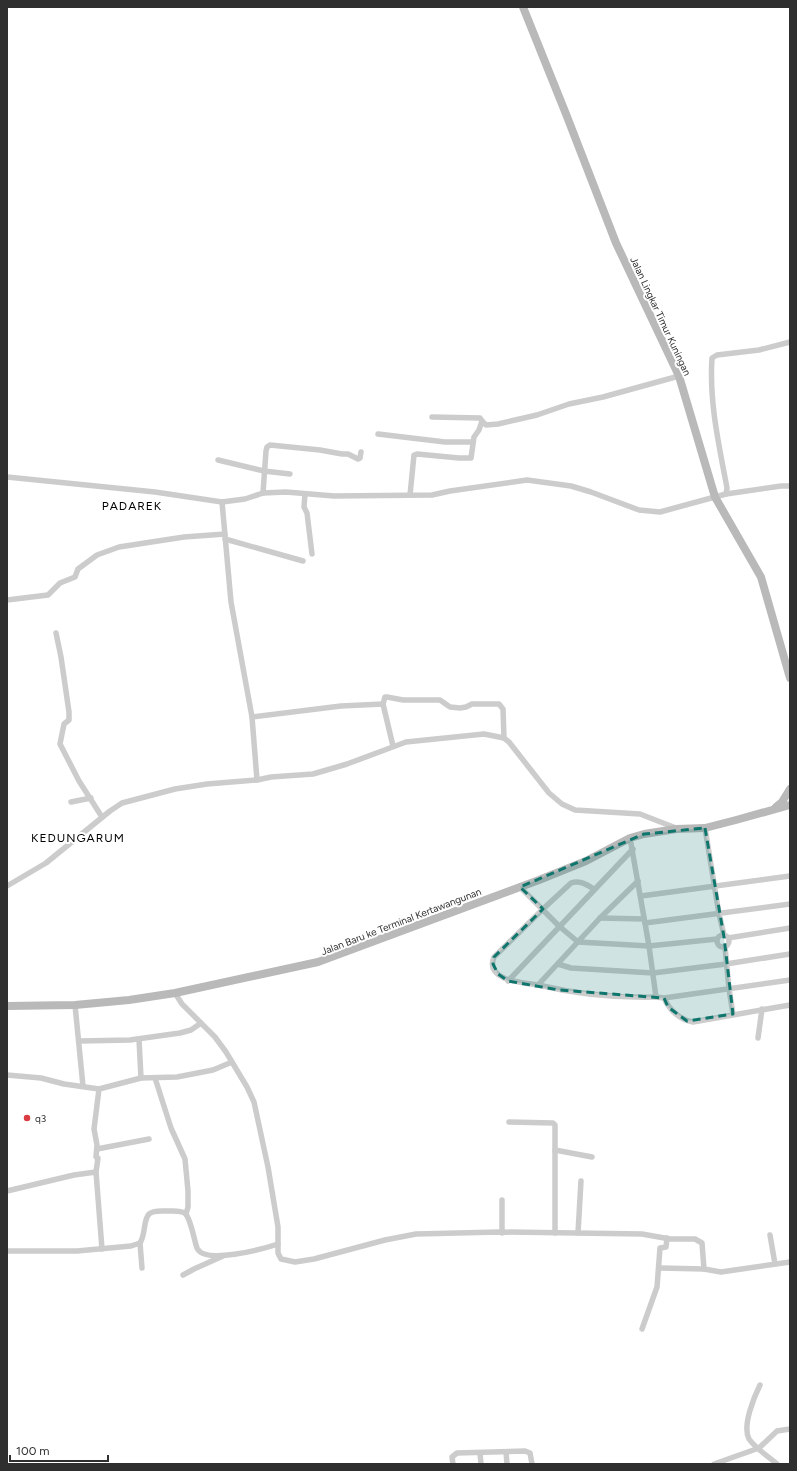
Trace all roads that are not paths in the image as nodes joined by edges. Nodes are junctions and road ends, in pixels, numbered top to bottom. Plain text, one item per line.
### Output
1 (523, 7) edge
2 (790, 342) edge
3 (679, 376) junction
4 (432, 417) dead end
5 (482, 421) junction
6 (378, 434) dead end
7 (473, 442) junction
8 (361, 452) dead end
9 (218, 460) dead end
10 (264, 471) junction
11 (290, 474) dead end
12 (7, 477) edge
13 (790, 486) edge
14 (263, 493) junction
15 (305, 494) junction
16 (726, 494) junction
17 (410, 495) junction
18 (715, 497) junction
19 (222, 502) junction
20 (225, 536) junction
21 (312, 554) dead end
22 (303, 560) dead end
23 (7, 600) edge
24 (56, 633) dead end
25 (790, 678) edge
26 (383, 704) junction
27 (252, 717) junction
28 (504, 738) junction
29 (393, 746) junction
30 (256, 780) junction
31 (790, 789) edge
32 (91, 798) junction
33 (71, 802) dead end
34 (790, 805) edge
35 (772, 810) junction
36 (102, 817) junction
37 (705, 828) junction
38 (676, 829) junction
39 (630, 838) junction
40 (632, 849) junction
41 (790, 876) edge
42 (638, 881) junction
43 (7, 886) edge
44 (520, 887) junction
45 (714, 888) junction
46 (594, 889) junction
47 (640, 896) junction
48 (790, 904) edge
49 (543, 908) junction
50 (719, 914) junction
51 (600, 918) junction
52 (645, 921) junction
53 (559, 926) junction
54 (790, 928) edge
55 (726, 937) junction
56 (718, 939) junction
57 (578, 942) junction
58 (649, 946) junction
59 (725, 947) junction
60 (790, 954) edge
61 (558, 964) junction
62 (726, 964) junction
63 (653, 973) junction
64 (508, 980) junction
65 (790, 980) edge
66 (538, 985) junction
67 (728, 989) junction
68 (175, 993) junction
69 (656, 997) junction
70 (664, 998) junction
71 (75, 1005) junction
72 (790, 1005) edge
73 (7, 1006) edge
74 (762, 1009) junction
75 (733, 1014) junction
76 (201, 1023) junction
77 (758, 1038) dead end
78 (138, 1039) junction
79 (80, 1041) junction
80 (232, 1062) junction
81 (7, 1075) edge
82 (141, 1078) junction
83 (155, 1078) junction
84 (84, 1086) junction
85 (99, 1089) junction
86 (510, 1122) dead end
87 (149, 1139) dead end
88 (97, 1149) junction
89 (555, 1150) junction
90 (592, 1157) dead end
91 (96, 1172) junction
92 (581, 1181) dead end
93 (7, 1191) edge
94 (502, 1200) dead end
95 (186, 1214) junction
96 (502, 1232) junction
97 (555, 1233) junction
98 (578, 1233) junction
99 (770, 1235) dead end
100 (667, 1238) junction
101 (140, 1243) junction
102 (278, 1244) junction
103 (102, 1249) junction
104 (7, 1251) edge
105 (225, 1255) junction
106 (790, 1262) edge
107 (775, 1264) junction
108 (142, 1268) dead end
109 (660, 1268) junction
110 (704, 1269) junction
111 (183, 1275) dead end
112 (642, 1329) dead end
113 (760, 1385) dead end
114 (790, 1429) edge
115 (757, 1449) junction
116 (506, 1452) junction
117 (480, 1453) junction
118 (453, 1464) edge
119 (481, 1464) edge
120 (507, 1464) edge
121 (532, 1464) edge
122 (714, 1464) edge
123 (777, 1464) edge

1 - 3 main road, Jalan Lingkar Timur Kuningan
2 - 16 street
3 - 5 street
3 - 18 main road, Jalan Lingkar Timur Kuningan
4 - 5 street
5 - 7 street
6 - 7 street
7 - 17 street
8 - 10 street
9 - 10 street
10 - 11 street
10 - 14 street
12 - 19 street
13 - 16 street
14 - 15 street
14 - 19 street
15 - 17 street
15 - 21 street
16 - 18 street
17 - 18 street
18 - 25 main road, Jalan Lingkar Timur Kuningan
19 - 20 street
20 - 22 street
20 - 23 street
20 - 27 street
24 - 32 street
26 - 27 street
26 - 28 street
26 - 29 street
27 - 30 street
28 - 29 street
28 - 38 street
29 - 30 street
30 - 36 street
31 - 35 main road
32 - 33 street
32 - 36 street
34 - 35 main road, Jalan Baru ke Terminal Kertawangunan
35 - 37 main road, Jalan Baru ke Terminal Kertawangunan
36 - 43 street
37 - 38 main road, Jalan Baru ke Terminal Kertawangunan
37 - 45 street
38 - 39 main road, Jalan Baru ke Terminal Kertawangunan
39 - 40 street
39 - 44 main road, Jalan Baru ke Terminal Kertawangunan
40 - 42 street
40 - 46 street
41 - 45 street
42 - 47 street
42 - 51 street
44 - 49 street
44 - 68 main road, Jalan Baru ke Terminal Kertawangunan
45 - 47 street
45 - 50 street
46 - 49 street
46 - 53 street
47 - 52 street
48 - 50 street
49 - 53 street
49 - 64 street
50 - 52 street
50 - 55 street
51 - 52 street
51 - 57 street
52 - 58 street
53 - 57 street
53 - 64 street
54 - 55 street
55 - 56 street
55 - 59 street
56 - 58 street
56 - 59 street
57 - 58 street
57 - 61 street
58 - 63 street
59 - 62 street
60 - 62 street
61 - 63 street
61 - 66 street
62 - 63 street
62 - 67 street
63 - 69 street
64 - 66 street
65 - 67 street
66 - 69 street
67 - 70 street
67 - 75 street
68 - 71 main road, Jalan Baru ke Terminal Kertawangunan
68 - 76 street
69 - 70 street
70 - 75 street
71 - 73 main road, Jalan Baru ke Terminal Kertawangunan
71 - 79 street
72 - 74 street
74 - 75 street
74 - 77 street
76 - 78 street
76 - 80 street
78 - 79 street
78 - 82 street
79 - 84 street
80 - 83 street
80 - 102 street
81 - 84 street
82 - 83 street
82 - 85 street
83 - 95 street
84 - 85 street
85 - 88 street
86 - 89 street
87 - 88 street
88 - 91 street
89 - 90 street
89 - 97 street
91 - 93 street
91 - 103 street
92 - 98 street
94 - 96 street
95 - 101 street
95 - 105 street
96 - 97 street
96 - 102 street
97 - 98 street
98 - 100 street
99 - 107 street
100 - 109 street
100 - 110 street
101 - 103 street
101 - 108 street
102 - 105 street
103 - 104 street
105 - 111 street
106 - 107 street
107 - 110 street
109 - 110 street
109 - 112 street
113 - 115 street
114 - 115 street
115 - 122 street
115 - 123 street
116 - 117 street
116 - 120 street
116 - 121 street
117 - 118 street
117 - 119 street

